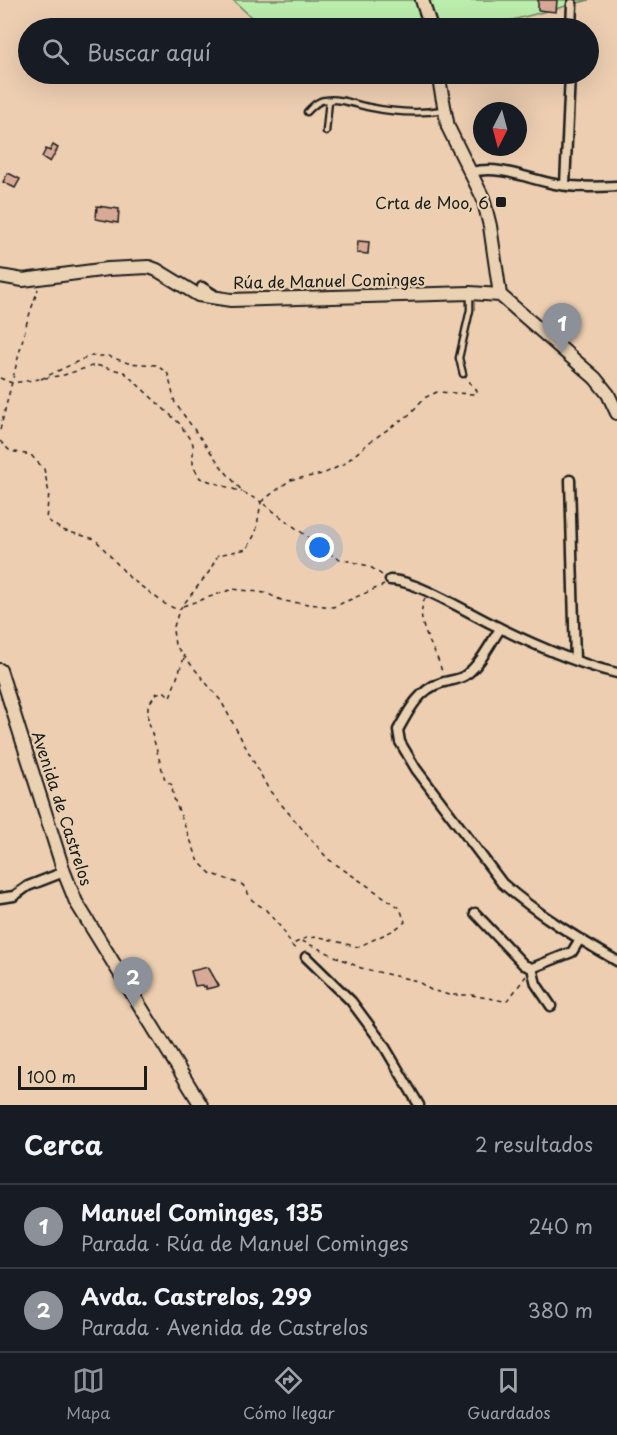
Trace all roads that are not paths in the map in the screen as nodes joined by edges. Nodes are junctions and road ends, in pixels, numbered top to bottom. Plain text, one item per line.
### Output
1 (422, 0) edge
2 (572, 4) dead end
3 (428, 18) edge
4 (571, 18) edge
5 (440, 84) edge
6 (570, 84) edge
7 (329, 100) junction
8 (444, 110) junction
9 (307, 112) dead end
10 (326, 132) dead end
11 (471, 172) junction
12 (565, 185) junction
13 (617, 186) edge
14 (0, 276) edge
15 (202, 287) dead end
16 (470, 293) junction
17 (500, 295) junction
18 (213, 298) junction
19 (463, 374) road end
20 (617, 413) edge
21 (570, 480) dead end
22 (390, 580) road end
23 (501, 629) junction
24 (575, 660) junction
25 (0, 670) edge
26 (617, 673) edge
27 (64, 872) junction
28 (0, 898) edge
29 (475, 913) dead end
30 (580, 939) junction
31 (306, 957) road end
32 (617, 961) edge
33 (532, 968) junction
34 (551, 1006) dead end
35 (201, 1105) edge
36 (419, 1105) edge

1 - 3 street
2 - 4 street
5 - 8 street
6 - 12 street
7 - 8 lane
7 - 9 lane
7 - 10 lane
8 - 11 street
11 - 12 street
11 - 17 street
12 - 13 street
14 - 18 street, Rúa de Manuel Cominges
15 - 18 street
16 - 17 street, Rúa de Manuel Cominges
16 - 18 street, Rúa de Manuel Cominges
16 - 19 lane
17 - 20 street
21 - 24 street
22 - 23 street
23 - 24 street
23 - 30 street
24 - 26 street
25 - 27 street, Avenida de Castrelos
27 - 28 street
27 - 35 street, Avenida de Castrelos
29 - 33 street
30 - 32 street
30 - 33 street
31 - 36 street
33 - 34 street

